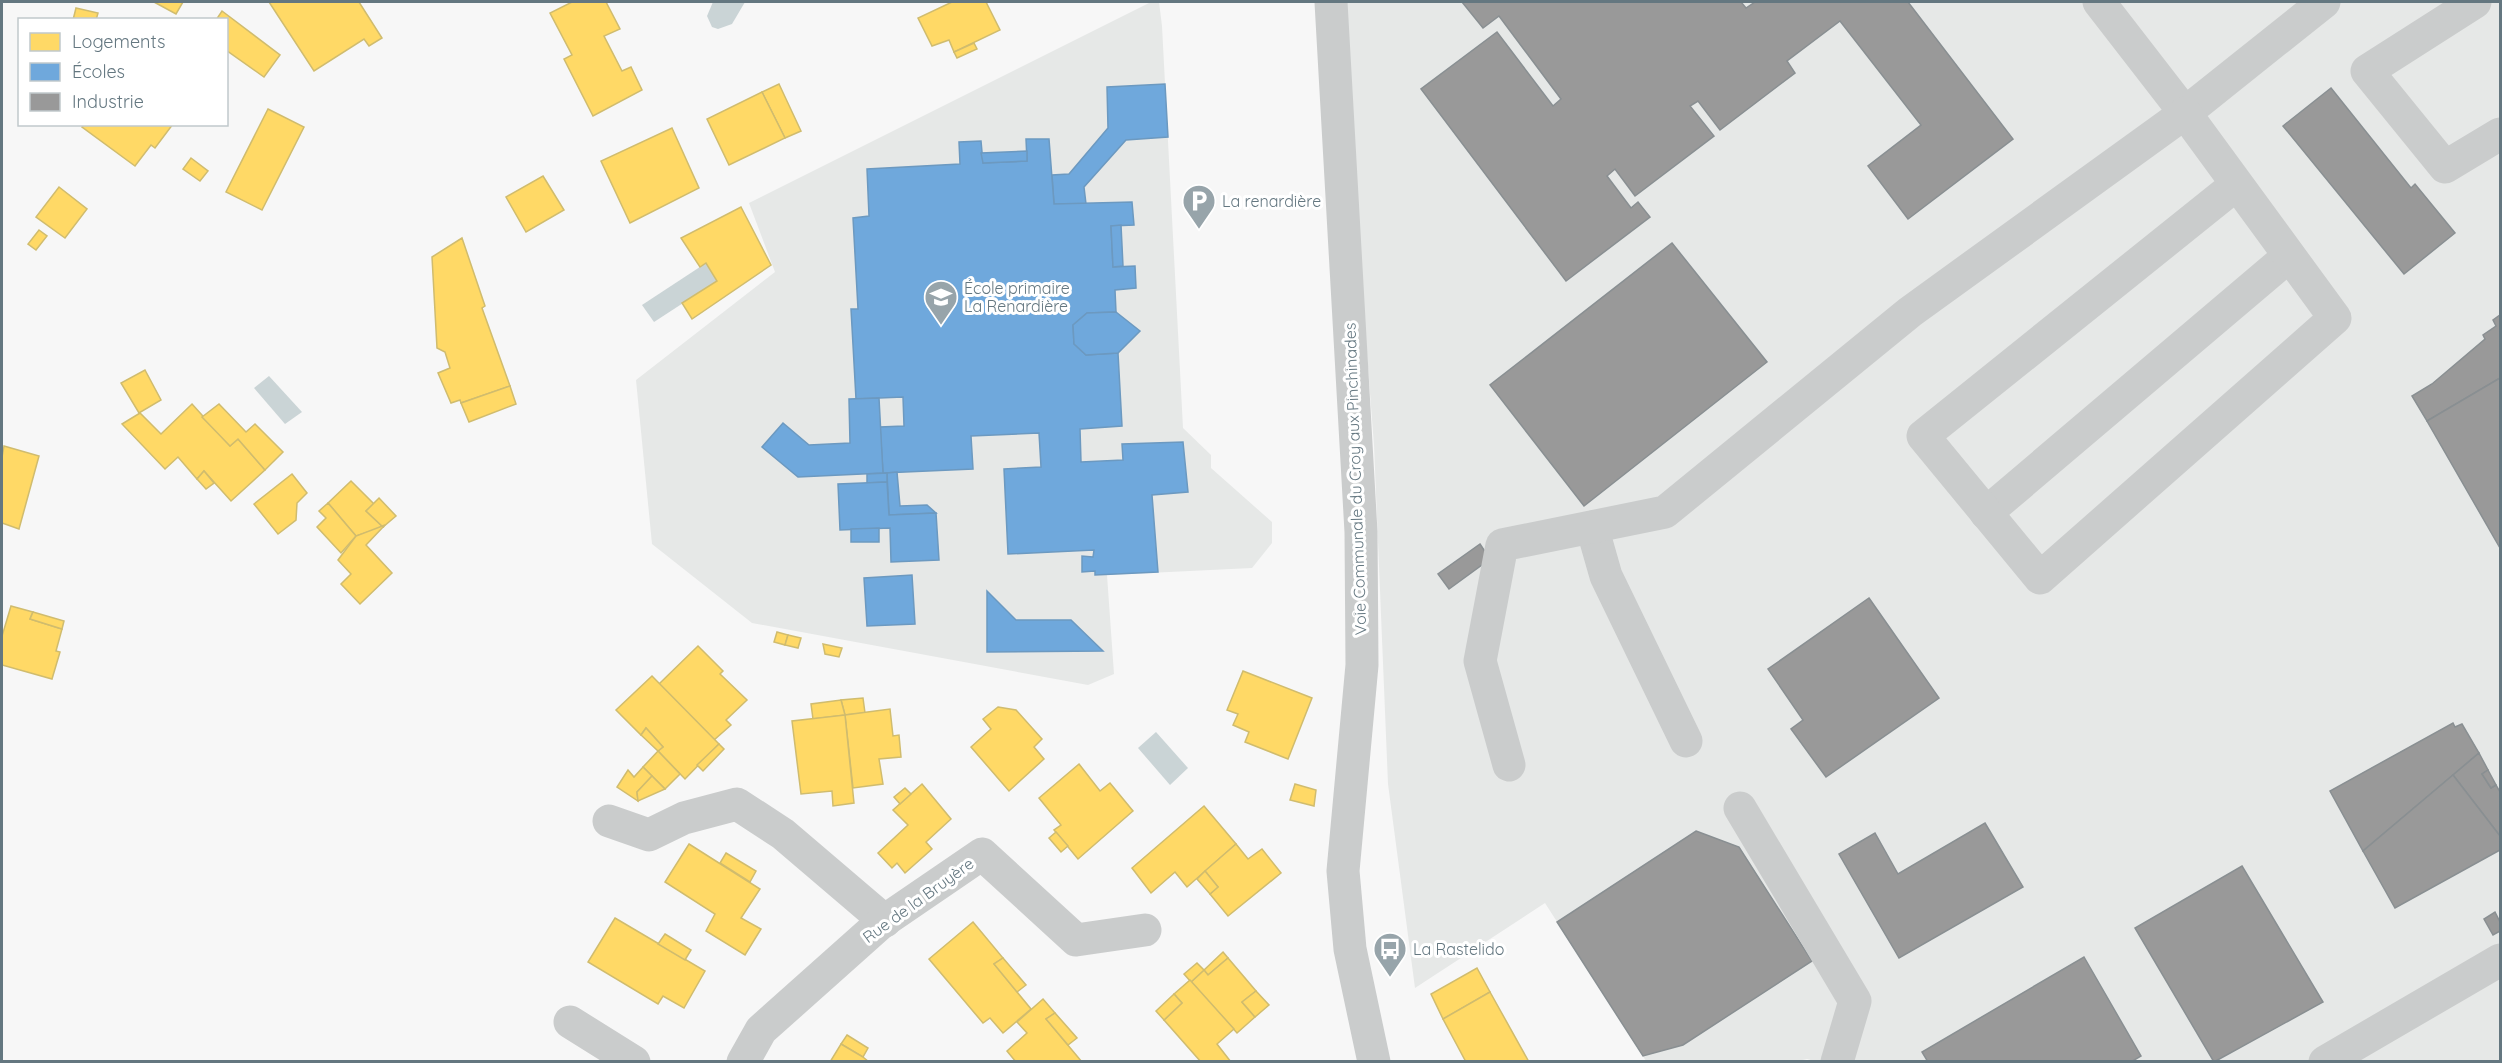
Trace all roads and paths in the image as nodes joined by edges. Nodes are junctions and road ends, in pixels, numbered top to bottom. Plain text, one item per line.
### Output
1 (1331, 2) edge
2 (2099, 2) edge
3 (2324, 2) edge
4 (2475, 2) edge
5 (2185, 113) junction
6 (2500, 134) edge
7 (2237, 184) junction
8 (2289, 256) junction
9 (1986, 513) junction
10 (1592, 527) junction
11 (1686, 741) dead end
12 (1509, 765) dead end
13 (1740, 808) dead end
14 (609, 822) dead end
15 (885, 921) junction
16 (1145, 930) dead end
17 (2500, 960) edge
18 (570, 1022) dead end
19 (634, 1062) edge
20 (743, 1062) edge
21 (1374, 1062) edge
22 (1837, 1062) edge
23 (2325, 1062) edge

1 - 21 street, Voie Communale du Croy aux Pinchinades
2 - 5 street
3 - 5 street
4 - 6 street
5 - 7 street
5 - 10 street
7 - 8 street
7 - 9 street
8 - 9 street
8 - 9 street
10 - 11 street
10 - 12 street
13 - 22 street
14 - 15 street
15 - 16 street, Rue de la Bruyère
15 - 20 street, Rue de la Bruyère
17 - 23 street
18 - 19 street

